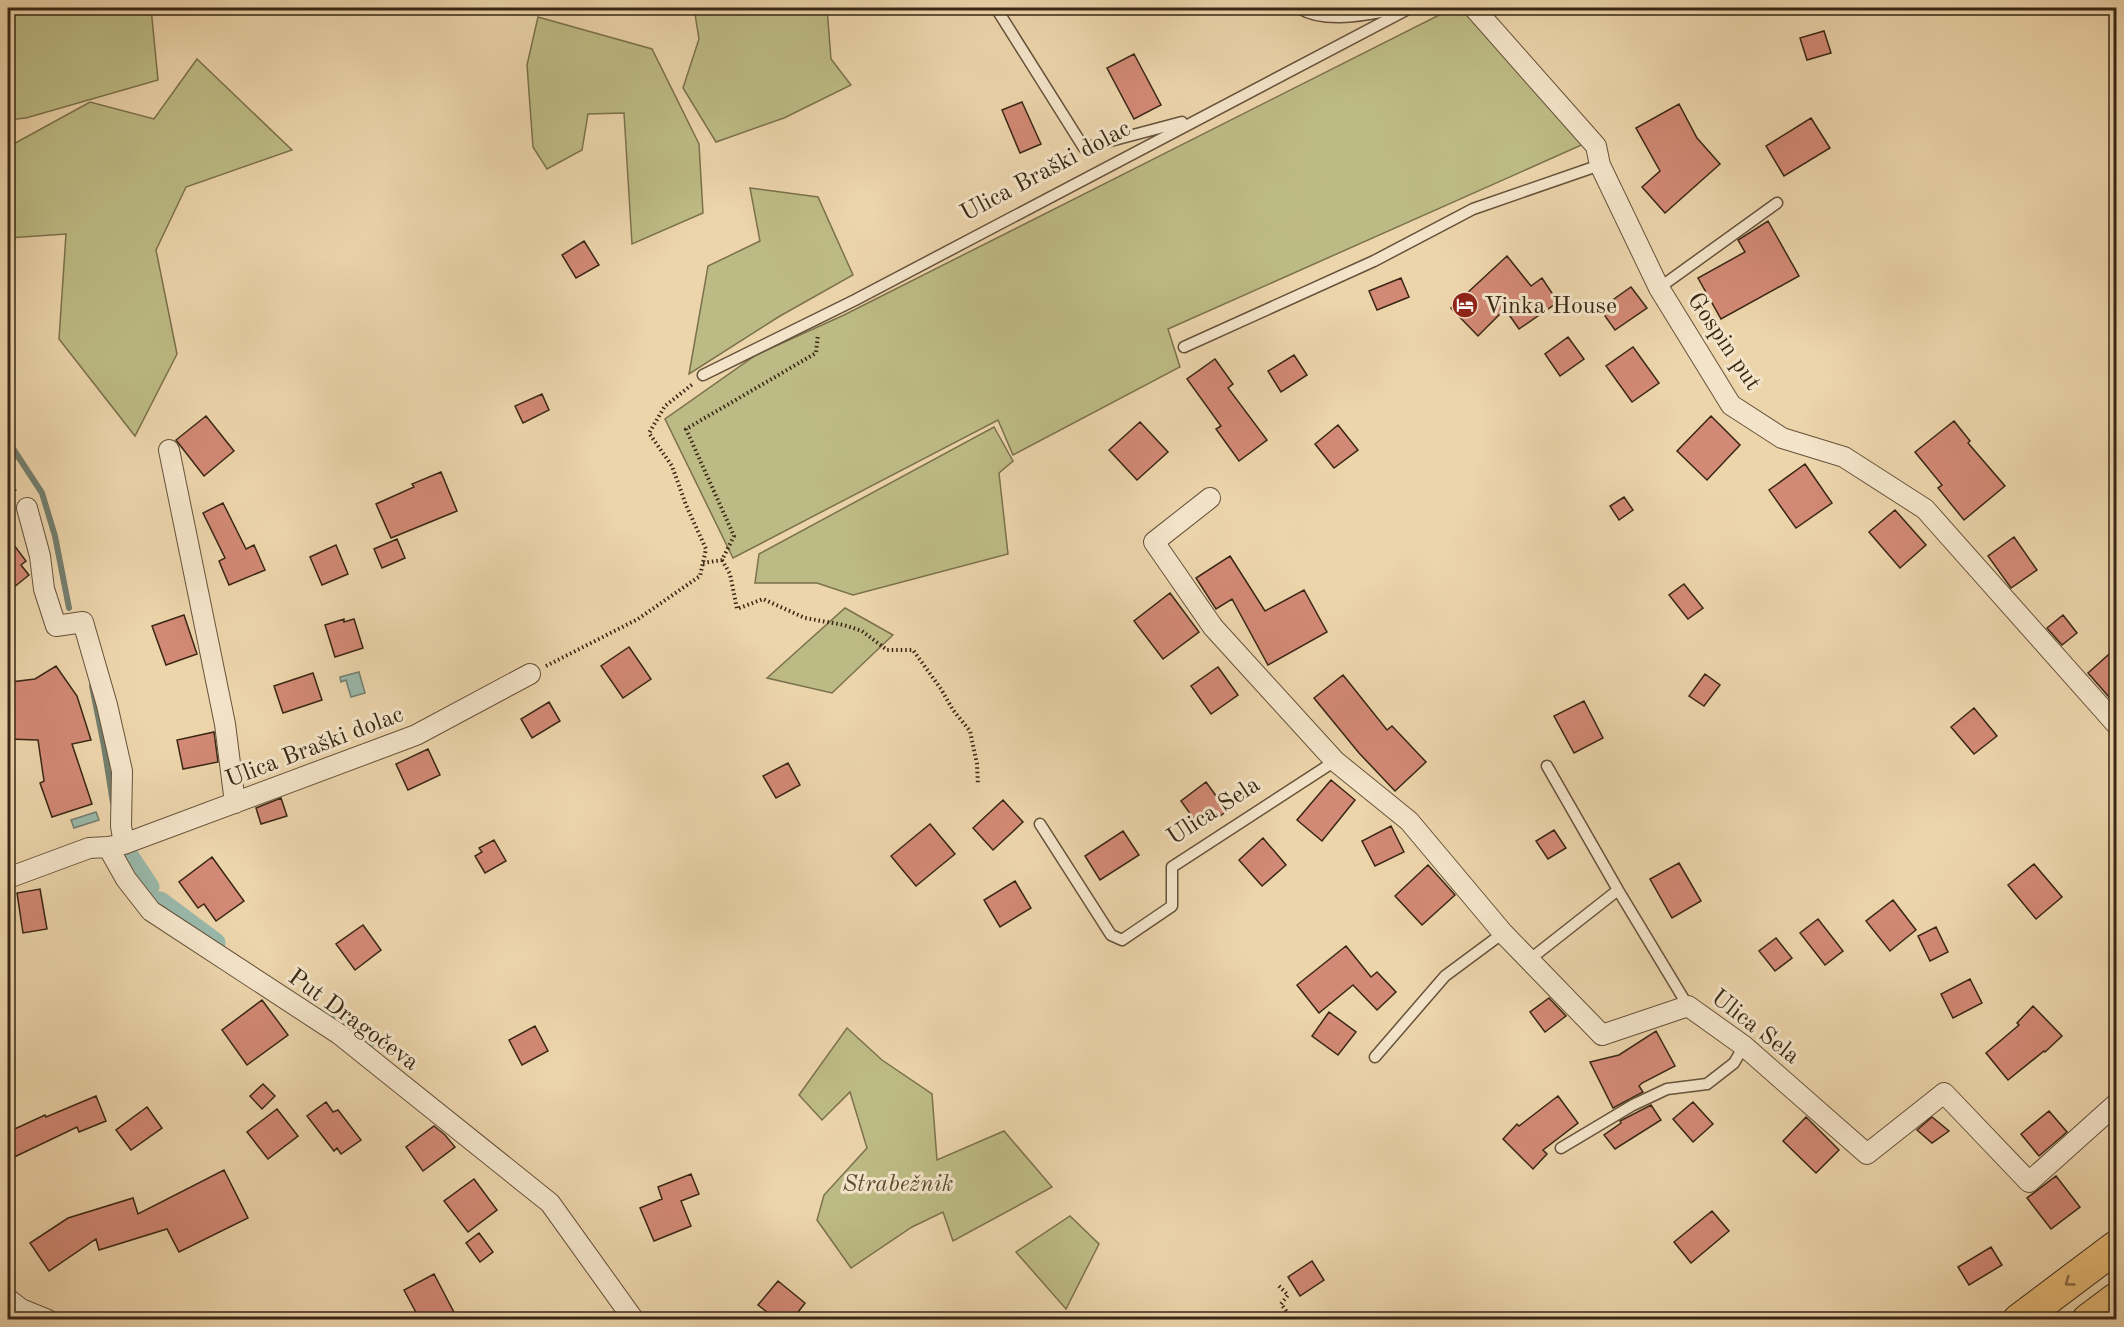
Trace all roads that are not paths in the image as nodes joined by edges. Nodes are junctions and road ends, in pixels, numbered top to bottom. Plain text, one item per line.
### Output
1 (996, 8) edge
2 (1299, 8) edge
3 (1403, 8) edge
4 (1410, 8) edge
5 (1474, 8) edge
6 (1202, 116) junction
7 (1600, 165) junction
8 (1777, 203) dead end
9 (1659, 288) junction
10 (1184, 347) dead end
11 (703, 375) road end
12 (169, 450) dead end
13 (1210, 498) dead end
14 (27, 508) dead end
15 (530, 674) road end
16 (2116, 724) edge
17 (1335, 761) junction
18 (1546, 766) dead end
19 (235, 803) junction
20 (1040, 824) dead end
21 (116, 846) junction
22 (8, 878) edge
23 (1618, 890) junction
24 (1503, 933) junction
25 (1529, 960) junction
26 (1688, 1006) junction
27 (1744, 1046) junction
28 (1375, 1057) dead end
29 (2116, 1104) edge
30 (1561, 1148) dead end
31 (2116, 1247) edge
32 (8, 1299) edge
33 (2116, 1299) edge
34 (48, 1320) edge
35 (634, 1320) edge
36 (2019, 1320) edge
37 (2088, 1320) edge

1 - 6 lane
2 - 3 lane
4 - 6 lane, Ulica Braški dolac
5 - 7 street, Gospin put
6 - 11 lane, Ulica Braški dolac
7 - 9 street, Gospin put
7 - 10 lane
8 - 9 lane
9 - 16 street, Gospin put
12 - 19 street
13 - 17 street, Ulica Sela
14 - 21 street
15 - 19 street, Ulica Braški dolac
17 - 20 lane, Ulica Sela
17 - 24 street, Ulica Sela
18 - 23 lane
19 - 21 street, Ulica Braški dolac
21 - 22 street
21 - 35 street, Put Dragočeva
23 - 25 lane
23 - 26 lane
24 - 25 street, Ulica Sela
24 - 28 lane
25 - 26 street, Ulica Sela
26 - 27 street, Ulica Sela
27 - 29 street, Ulica Sela
27 - 30 lane
31 -> 36 main road
32 - 34 street
33 - 37 main road

